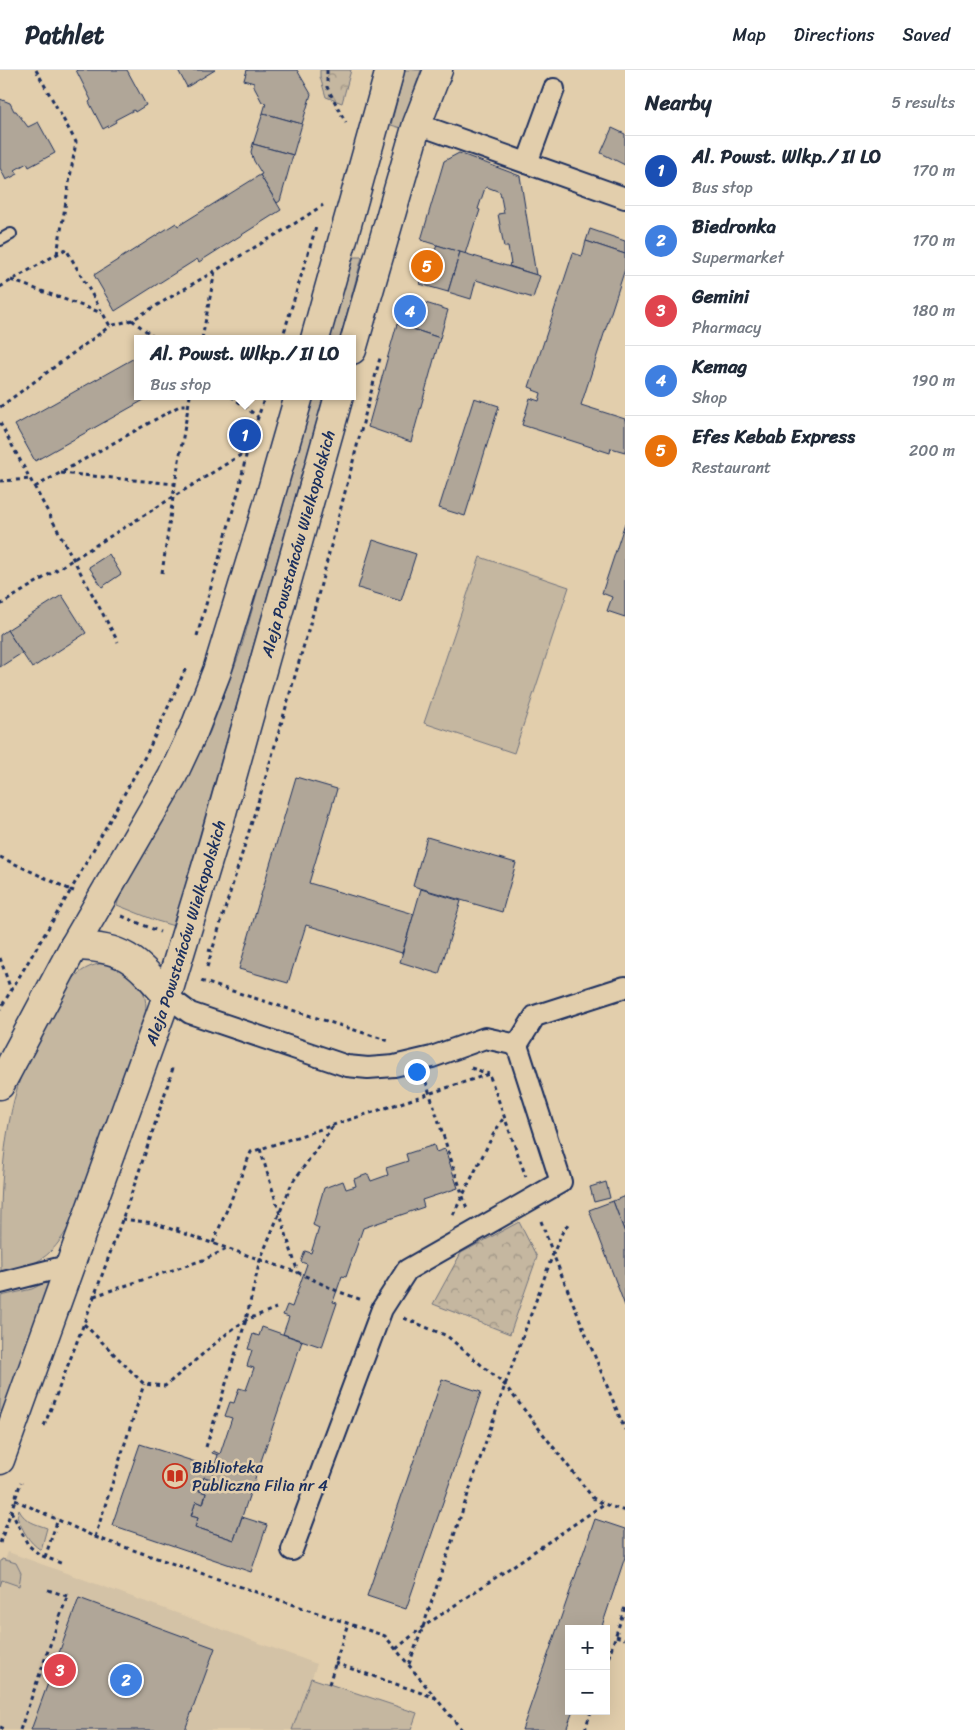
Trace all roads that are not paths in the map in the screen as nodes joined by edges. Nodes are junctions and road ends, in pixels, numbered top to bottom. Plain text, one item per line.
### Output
1 (390, 70) edge
2 (438, 70) edge
3 (554, 89) dead end
4 (417, 124) junction
5 (527, 163) junction
6 (625, 198) edge
7 (12, 234) dead end
8 (0, 240) edge
9 (316, 335) edge
10 (356, 336) edge
11 (298, 400) edge
12 (338, 400) edge
13 (74, 946) junction
14 (625, 987) edge
15 (167, 996) junction
16 (517, 1045) junction
17 (0, 1085) edge
18 (71, 1265) junction
19 (0, 1283) edge
20 (7, 1470) edge
21 (292, 1550) dead end

1 - 9 main road
2 - 4 main road
3 - 5 street
4 - 5 street
4 - 10 main road
5 - 6 street
7 - 8 lane
11 - 13 main road
12 - 15 main road, Aleja Powstańców Wielkopolskich
13 - 15 main road
13 - 17 main road
14 - 16 street
15 - 16 street
15 - 18 main road, Aleja Powstańców Wielkopolskich
16 - 21 street
18 - 19 street
18 - 20 main road, Aleja Powstańców Wielkopolskich

